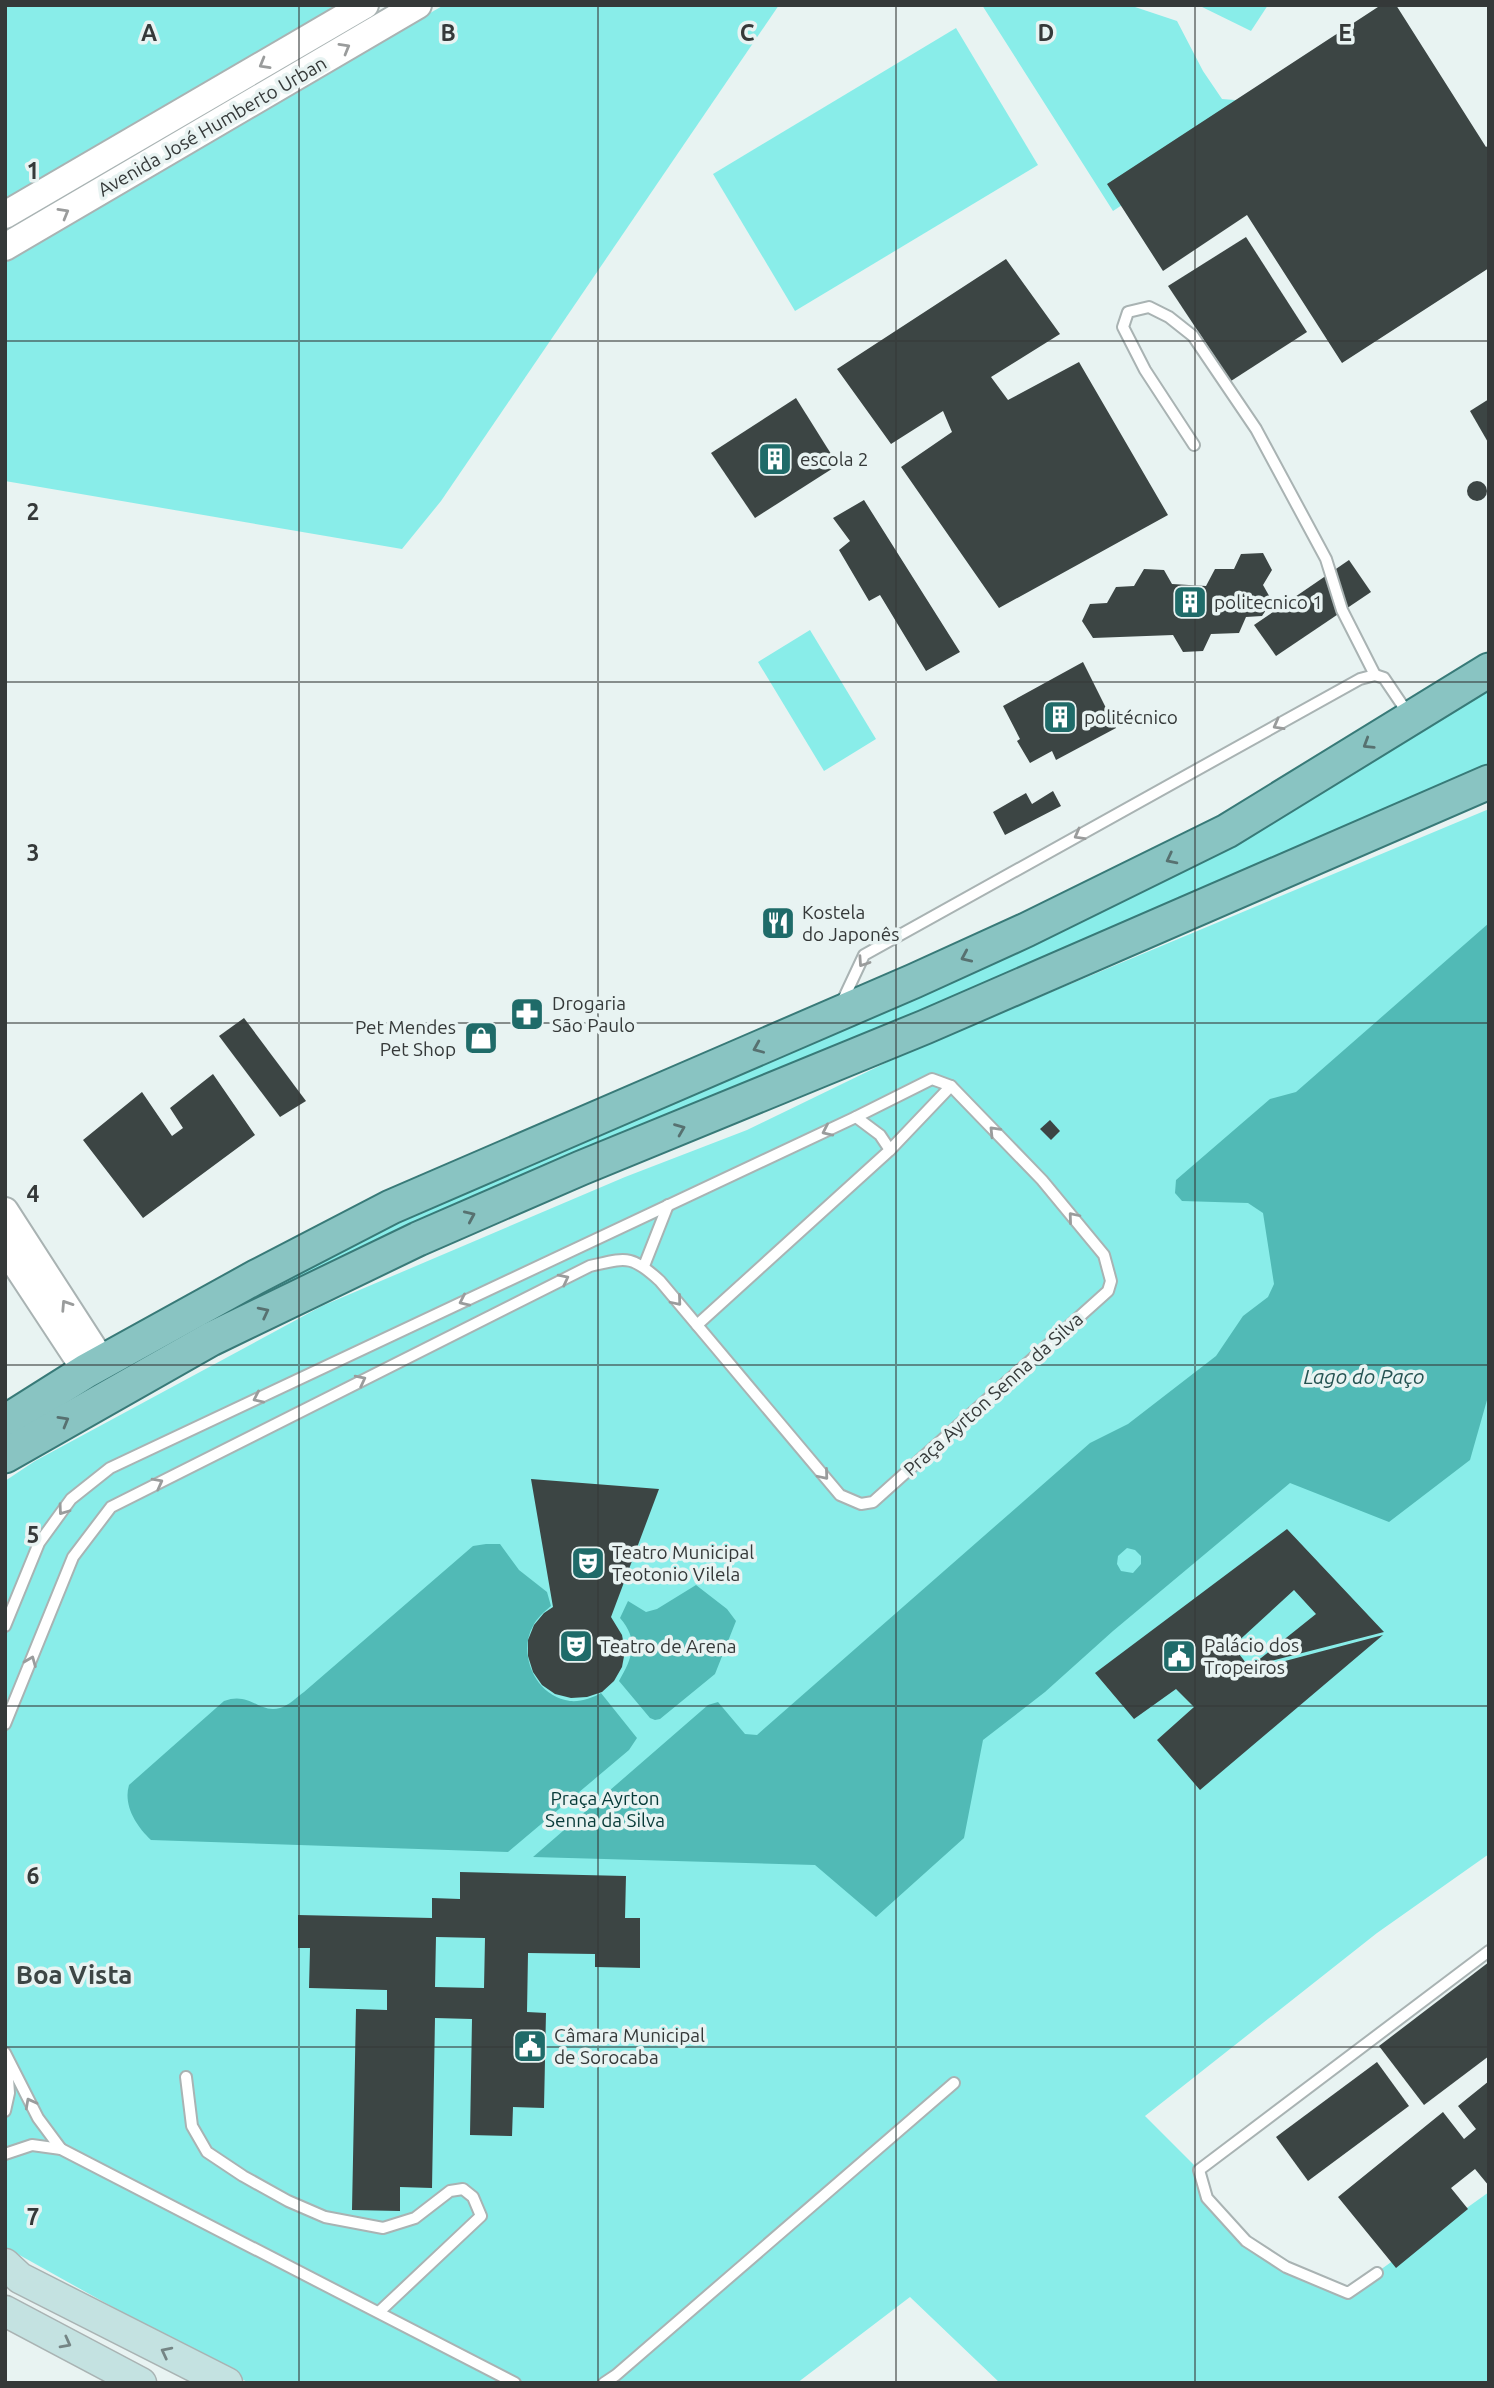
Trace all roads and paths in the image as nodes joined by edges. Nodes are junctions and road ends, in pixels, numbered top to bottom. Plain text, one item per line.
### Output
1 (365, 5) edge
2 (418, 5) edge
3 (5, 215) edge
4 (5, 247) edge
5 (1194, 445) dead end
6 (1489, 670) edge
7 (1375, 675) junction
8 (1410, 718) junction
9 (1489, 782) edge
10 (836, 1014) junction
11 (951, 1086) junction
12 (856, 1117) junction
13 (890, 1150) junction
14 (668, 1205) junction
15 (5, 1211) edge
16 (5, 1248) edge
17 (644, 1266) junction
18 (697, 1325) junction
19 (94, 1367) junction
20 (5, 1422) edge
21 (5, 1456) edge
22 (5, 1626) edge
23 (5, 1724) edge
24 (1489, 1951) edge
25 (6, 2053) edge
26 (186, 2077) dead end
27 (954, 2082) dead end
28 (5, 2111) edge
29 (61, 2149) junction
30 (5, 2154) edge
31 (5, 2264) edge
32 (1377, 2273) dead end
33 (5, 2311) edge
34 (379, 2312) junction
35 (141, 2383) edge
36 (227, 2383) edge
37 (515, 2383) edge
38 (604, 2383) edge

1 -> 3 street, Avenida José Humberto Urban
4 -> 2 street, Avenida José Humberto Urban
5 - 7 lane
6 - 8 main road
7 - 8 lane
7 -> 10 lane
8 -> 10 main road
21 -> 9 main road
10 -> 19 main road
11 - 12 lane
11 - 13 lane
18 -> 11 lane, Praça Ayrton Senna da Silva
12 - 13 lane
12 -> 14 lane
13 - 18 lane
14 - 17 lane
14 -> 22 lane
19 -> 15 street
16 - 19 street
17 -> 18 lane, Praça Ayrton Senna da Silva
23 -> 17 lane, Praça Ayrton Senna da Silva
19 - 20 main road
24 - 32 lane
25 - 28 lane
29 -> 25 lane
26 - 34 lane
27 - 38 lane
29 - 30 lane
29 - 34 lane
36 -> 31 main road
33 -> 35 main road
34 - 37 lane

